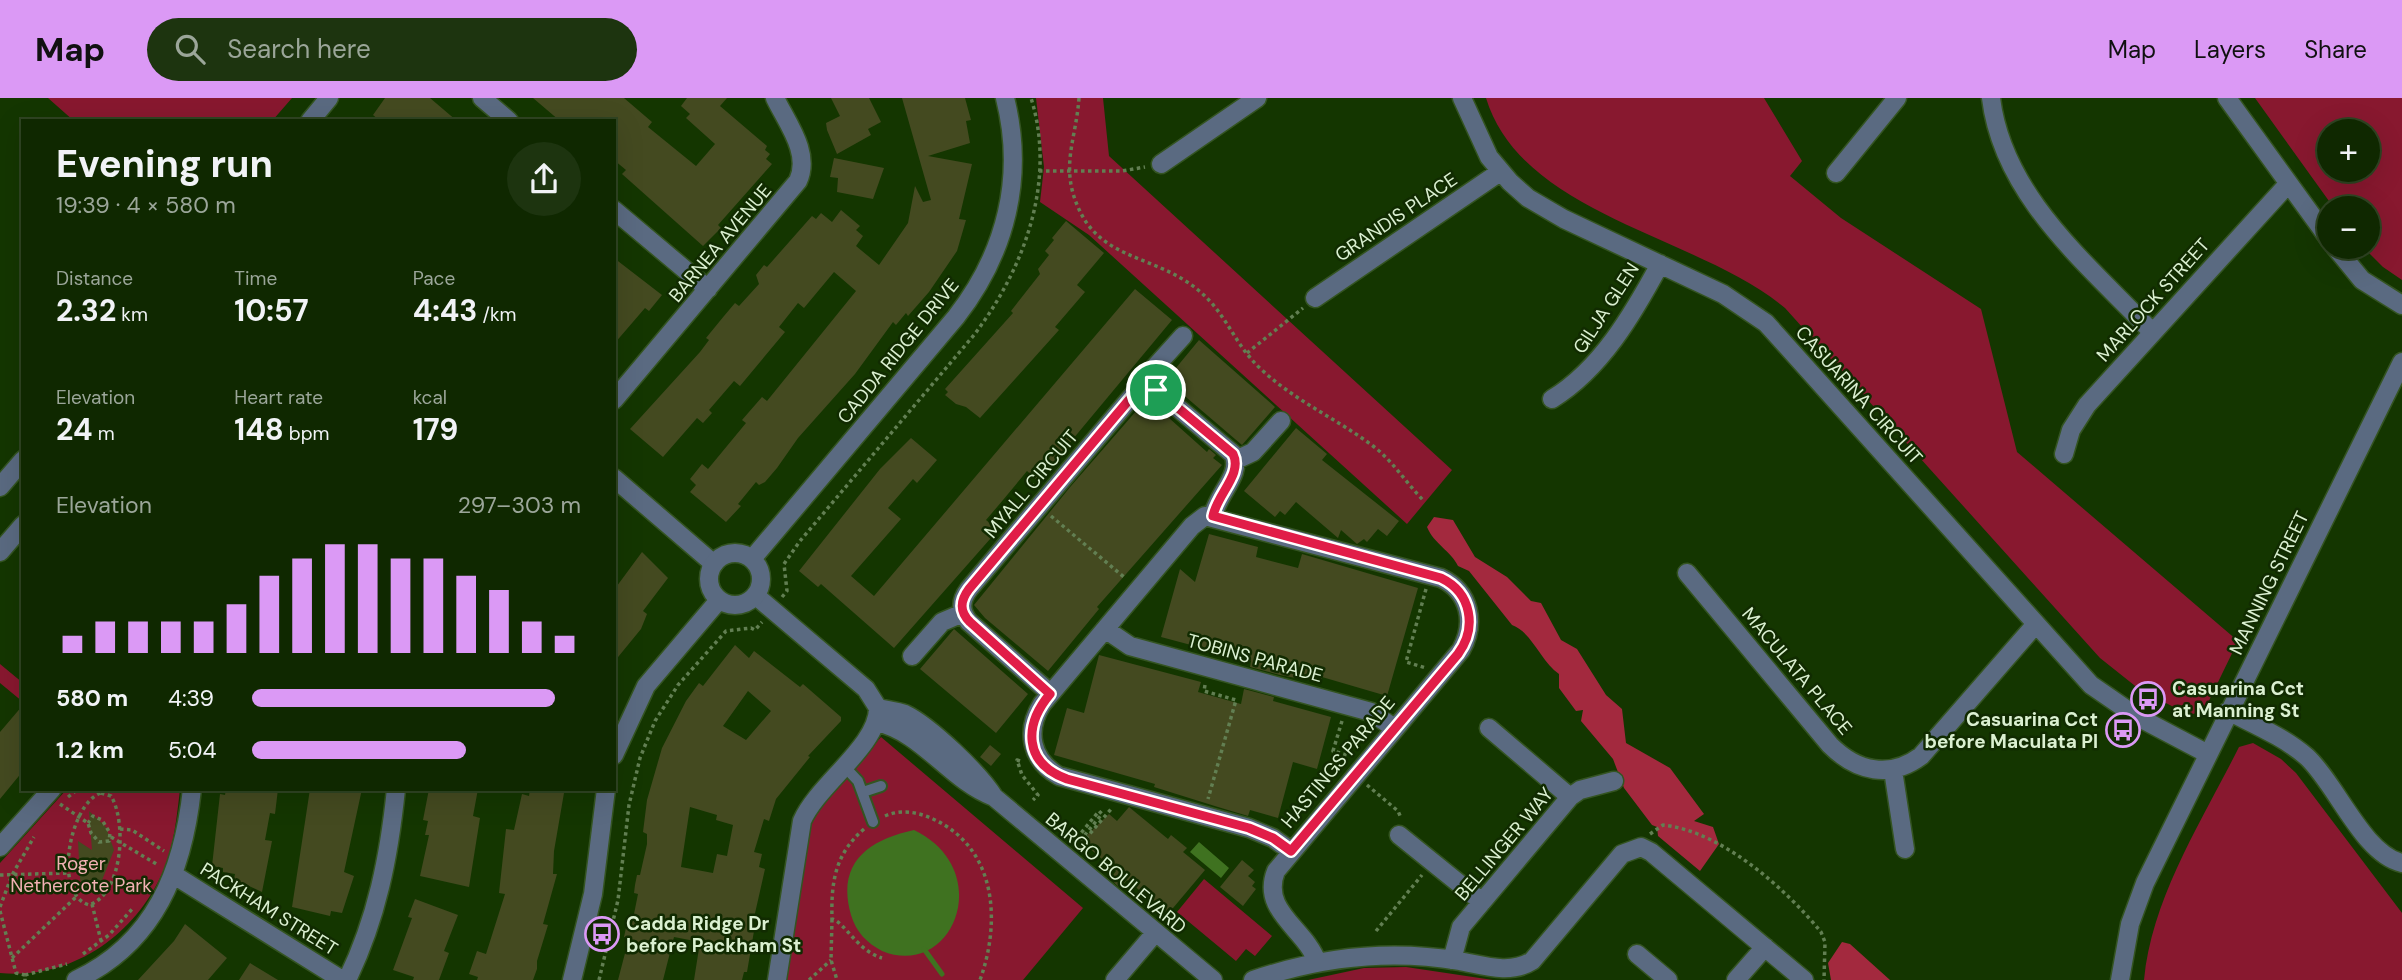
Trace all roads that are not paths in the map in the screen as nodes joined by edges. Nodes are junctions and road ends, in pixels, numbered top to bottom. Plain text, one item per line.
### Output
1 (329, 98) edge
2 (482, 98) edge
3 (775, 98) edge
4 (1005, 98) edge
5 (1257, 98) edge
6 (1462, 98) edge
7 (1897, 98) edge
8 (1991, 98) edge
9 (2227, 98) edge
10 (312, 119) edge
11 (507, 119) edge
12 (1161, 164) road end
13 (1500, 172) junction
14 (1836, 173) dead end
15 (2288, 184) junction
16 (616, 211) edge
17 (2317, 223) edge
18 (2345, 259) edge
19 (1660, 264) junction
20 (708, 289) junction
21 (1315, 298) road end
22 (2402, 305) edge
23 (2152, 332) junction
24 (1183, 336) dead end
25 (2402, 362) edge
26 (1149, 389) junction
27 (616, 398) edge
28 (1552, 399) dead end
29 (1281, 421) dead end
30 (2064, 454) dead end
31 (1235, 457) junction
32 (21, 462) edge
33 (616, 480) edge
34 (0, 487) edge
35 (1213, 516) junction
36 (21, 527) edge
37 (0, 552) edge
38 (752, 559) junction
39 (715, 564) junction
40 (1687, 573) dead end
41 (756, 596) junction
42 (719, 600) junction
43 (963, 613) junction
44 (2036, 624) junction
45 (1105, 629) junction
46 (912, 656) dead end
47 (1050, 694) junction
48 (2228, 711) junction
49 (877, 715) junction
50 (1394, 728) junction
51 (1489, 728) dead end
52 (616, 751) edge
53 (2208, 754) junction
54 (844, 765) junction
55 (1893, 770) junction
56 (1614, 781) dead end
57 (881, 786) dead end
58 (192, 791) edge
59 (396, 791) edge
60 (606, 791) edge
61 (863, 792) junction
62 (56, 796) edge
63 (1570, 797) junction
64 (873, 822) road end
65 (1401, 830) road end
66 (0, 846) edge
67 (1905, 849) dead end
68 (1291, 851) junction
69 (2402, 863) edge
70 (174, 875) junction
71 (1482, 902) junction
72 (1155, 933) junction
73 (1765, 947) junction
74 (1637, 954) dead end
75 (1452, 960) junction
76 (1317, 962) junction
77 (76, 980) edge
78 (344, 980) edge
79 (572, 980) edge
80 (777, 980) edge
81 (1115, 980) edge
82 (1213, 980) edge
83 (1253, 980) edge
84 (1668, 980) edge
85 (1736, 980) edge
86 (1804, 980) edge
87 (2120, 980) edge

1 - 10 street
2 - 11 street
3 - 20 street, BARNEA AVENUE
4 - 38 street, CADDA RIDGE DRIVE
5 - 12 street
6 - 13 street, CASUARINA CIRCUIT
7 - 14 street
8 - 23 street
9 - 15 street
13 - 19 street, CASUARINA CIRCUIT
13 - 21 street, GRANDIS PLACE
15 - 17 street
15 - 23 street, MARLOCK STREET
16 - 20 street
18 - 22 street
19 - 28 street, GILJA GLEN
19 - 44 street, CASUARINA CIRCUIT
20 - 27 street, BARNEA AVENUE
23 - 30 street, MARLOCK STREET
24 - 26 street
25 - 48 street, MANNING STREET
26 - 31 street
26 - 43 street, MYALL CIRCUIT
29 - 31 street
31 - 35 street
32 - 34 street
33 - 39 street
35 - 45 street
35 - 50 street, HASTINGS PARADE
36 - 37 street
38 - 39 street
38 - 41 street
39 - 42 street
40 - 55 street, MACULATA PLACE
41 - 42 street
41 - 49 street
42 - 52 street
43 - 46 street
43 - 47 street
44 - 53 street, CASUARINA CIRCUIT
44 - 55 street
45 - 47 street
45 - 50 street, TOBINS PARADE
47 - 68 street
48 - 53 street, MANNING STREET
48 - 69 street
49 - 54 street
49 - 72 street, BARGO BOULEVARD
50 - 68 street, HASTINGS PARADE
51 - 63 street
53 - 87 street, MANNING STREET
54 - 61 lane
54 - 80 street
55 - 67 street
56 - 63 street, BELLINGER WAY
57 - 61 lane
58 - 70 street
59 - 78 street
60 - 79 street
61 - 64 lane
62 - 66 street
63 - 71 street, BELLINGER WAY
65 - 71 street
68 - 76 street, HASTINGS PARADE
70 - 77 street
70 - 78 street, PACKHAM STREET
71 - 75 street, BELLINGER WAY
72 - 81 street
72 - 82 street, BARGO BOULEVARD
73 - 75 street
73 - 85 street
73 - 86 street
74 - 84 street
75 - 76 street
76 - 83 street

